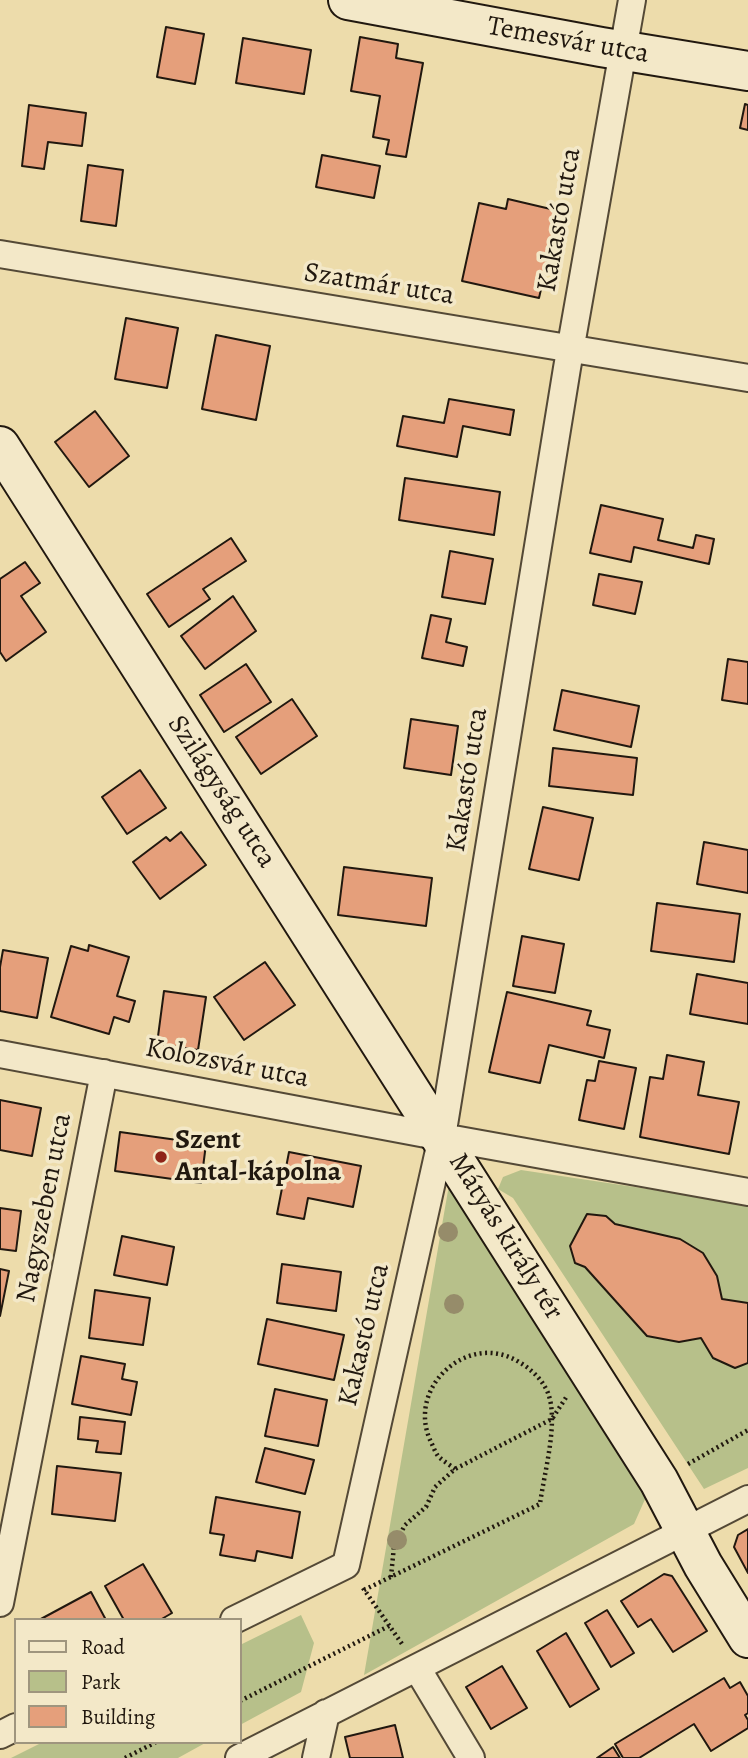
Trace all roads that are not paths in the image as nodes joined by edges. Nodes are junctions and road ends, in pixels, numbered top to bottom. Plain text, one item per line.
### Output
1 (348, 0) edge
2 (632, 0) edge
3 (622, 51) junction
4 (748, 71) edge
5 (0, 254) edge
6 (570, 349) junction
7 (748, 379) edge
8 (0, 446) edge
9 (0, 1054) edge
10 (104, 1073) junction
11 (442, 1138) junction
12 (748, 1192) edge
13 (748, 1499) edge
14 (685, 1531) junction
15 (0, 1603) edge
16 (238, 1618) edge
17 (748, 1638) edge
18 (417, 1668) junction
19 (326, 1713) junction
20 (239, 1758) edge
21 (316, 1758) edge
22 (471, 1758) edge

1 - 3 street, Temesvár utca
2 - 3 street, Kakastó utca
3 - 4 street, Temesvár utca
3 - 6 street, Kakastó utca
5 - 6 street, Szatmár utca
6 - 7 street, Szatmár utca
6 - 11 street, Kakastó utca
8 - 11 street, Szilágyság utca
9 - 10 street, Kolozsvár utca
10 - 11 street, Kolozsvár utca
10 - 15 street, Nagyszeben utca
11 - 12 street, Mátyás király tér
11 - 14 street, Mátyás király tér
11 - 16 street, Kakastó utca
13 - 14 street
14 - 17 street
14 - 18 street
18 - 19 street
18 - 22 street
19 - 20 street
19 - 21 street

